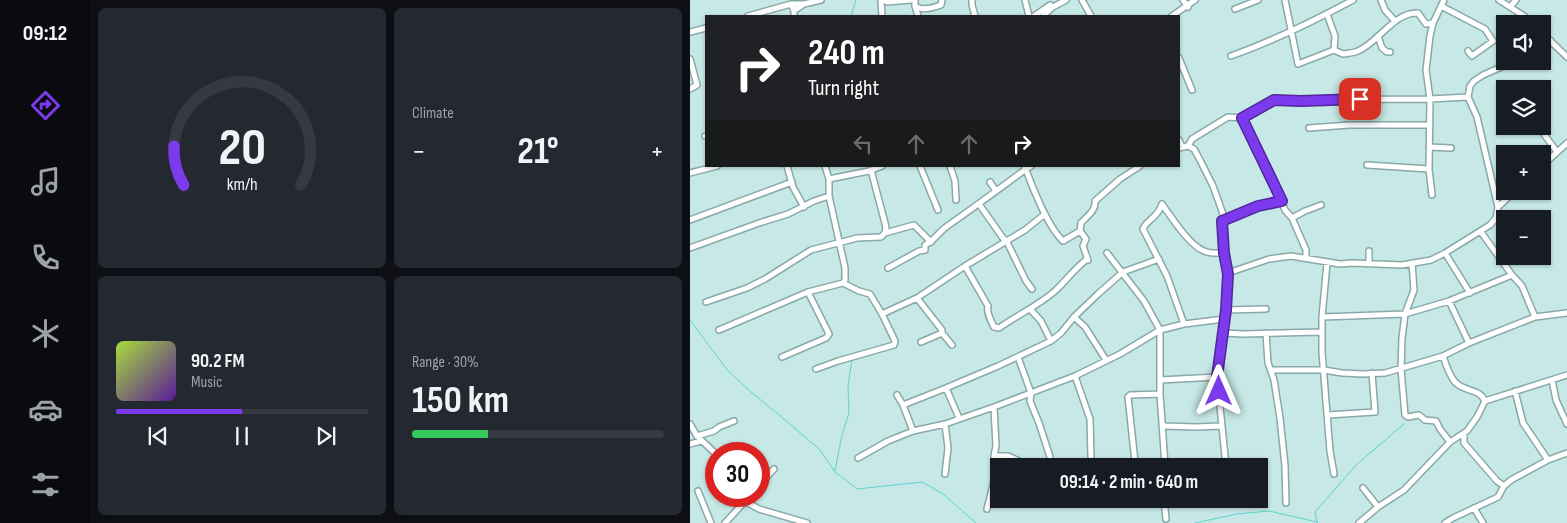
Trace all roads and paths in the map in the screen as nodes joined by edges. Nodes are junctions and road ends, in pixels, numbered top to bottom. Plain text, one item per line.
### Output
1 (821, 0) edge
2 (883, 0) edge
3 (907, 0) edge
4 (911, 0) edge
5 (942, 0) edge
6 (972, 0) edge
7 (1025, 0) edge
8 (1066, 0) edge
9 (1082, 0) edge
10 (1183, 0) edge
11 (1195, 0) edge
12 (1258, 0) edge
13 (1285, 0) edge
14 (1353, 0) edge
15 (1381, 0) edge
16 (1444, 0) edge
17 (1516, 0) edge
18 (1501, 1) edge
19 (788, 3) edge
20 (915, 3) edge
21 (804, 4) junction
22 (1057, 5) junction
23 (1188, 6) junction
24 (1441, 6) junction
25 (1510, 7) junction
26 (1235, 9) dead end
27 (794, 14) edge
28 (1327, 14) junction
29 (751, 15) edge
30 (882, 15) edge
31 (975, 15) edge
32 (1029, 15) edge
33 (1036, 15) edge
34 (1044, 15) edge
35 (1090, 15) edge
36 (1174, 15) edge
37 (1520, 15) edge
38 (1395, 21) junction
39 (1433, 23) junction
40 (705, 28) edge
41 (1292, 30) junction
42 (690, 32) edge
43 (1378, 36) junction
44 (1551, 41) edge
45 (1334, 50) junction
46 (1468, 51) dead end
47 (1390, 52) dead end
48 (1231, 56) dead end
49 (1567, 57) edge
50 (690, 59) edge
51 (1180, 60) edge
52 (1496, 69) edge
53 (690, 89) edge
54 (1192, 90) dead end
55 (1468, 97) junction
56 (1430, 100) junction
57 (1242, 118) junction
58 (1430, 126) junction
59 (1309, 128) dead end
60 (1545, 135) edge
61 (1567, 143) edge
62 (1183, 147) edge
63 (1429, 147) junction
64 (1451, 148) dead end
65 (1557, 152) junction
66 (1551, 158) edge
67 (1367, 165) dead end
68 (713, 167) edge
69 (787, 167) edge
70 (825, 167) edge
71 (920, 167) edge
72 (950, 167) edge
73 (1027, 167) edge
74 (1138, 167) edge
75 (869, 169) edge
76 (1429, 169) junction
77 (690, 173) edge
78 (829, 179) junction
79 (792, 182) junction
80 (990, 182) dead end
81 (996, 191) junction
82 (1432, 195) dead end
83 (829, 196) junction
84 (956, 200) dead end
85 (1505, 200) edge
86 (1282, 201) junction
87 (979, 204) junction
88 (1321, 205) dead end
89 (804, 206) junction
90 (1498, 207) junction
91 (938, 210) dead end
92 (1045, 214) junction
93 (1292, 218) junction
94 (690, 220) edge
95 (1222, 221) junction
96 (1080, 231) junction
97 (1481, 232) junction
98 (885, 234) junction
99 (1006, 240) junction
100 (839, 242) junction
101 (931, 242) junction
102 (690, 248) edge
103 (1369, 251) dead end
104 (1224, 253) junction
105 (1445, 253) junction
106 (1107, 254) dead end
107 (1306, 258) junction
108 (1159, 259) junction
109 (1328, 263) junction
110 (1369, 263) junction
111 (1412, 264) junction
112 (965, 266) junction
113 (888, 268) dead end
114 (1123, 272) junction
115 (1228, 274) junction
116 (1512, 275) junction
117 (843, 283) junction
118 (1032, 289) dead end
119 (808, 292) junction
120 (1470, 293) junction
121 (917, 298) junction
122 (1449, 301) junction
123 (706, 302) dead end
124 (1030, 309) junction
125 (1266, 309) dead end
126 (1226, 310) junction
127 (1567, 313) edge
128 (882, 314) junction
129 (1405, 314) junction
130 (1322, 316) junction
131 (1535, 317) junction
132 (1074, 318) junction
133 (1224, 319) junction
134 (1184, 324) junction
135 (719, 330) dead end
136 (1160, 330) junction
137 (1322, 332) junction
138 (942, 333) junction
139 (1223, 333) junction
140 (1266, 333) junction
141 (1051, 340) junction
142 (920, 342) dead end
143 (1469, 343) junction
144 (952, 345) dead end
145 (1443, 356) junction
146 (782, 357) dead end
147 (1018, 357) junction
148 (1106, 360) junction
149 (816, 369) dead end
150 (1401, 369) junction
151 (1271, 370) junction
152 (1324, 370) junction
153 (1372, 374) junction
154 (1567, 375) edge
155 (1075, 376) junction
156 (1217, 377) junction
157 (1160, 380) junction
158 (1552, 380) junction
159 (946, 388) junction
160 (1515, 391) junction
161 (1031, 393) junction
162 (1160, 394) junction
163 (897, 395) dead end
164 (1485, 401) junction
165 (903, 405) junction
166 (994, 407) junction
167 (1328, 415) junction
168 (959, 418) junction
169 (734, 421) dead end
170 (690, 424) edge
171 (945, 424) junction
172 (1567, 424) edge
173 (1163, 425) junction
174 (1221, 426) junction
175 (913, 431) junction
176 (1464, 434) junction
177 (697, 436) junction
178 (702, 440) junction
179 (1450, 442) junction
180 (705, 443) edge
181 (690, 444) edge
182 (1567, 453) edge
183 (994, 456) junction
184 (1050, 457) dead end
185 (1091, 457) dead end
186 (858, 458) dead end
187 (1012, 458) edge
188 (1134, 458) edge
189 (1165, 458) edge
190 (1225, 458) edge
191 (1548, 460) junction
192 (774, 469) dead end
193 (770, 473) edge
194 (945, 474) dead end
195 (1334, 474) dead end
196 (1504, 486) junction
197 (1363, 488) dead end
198 (698, 491) dead end
199 (1286, 503) dead end
200 (740, 507) edge
201 (756, 507) edge
202 (1378, 507) junction
203 (1165, 508) edge
204 (1474, 508) junction
205 (987, 509) dead end
206 (1166, 519) dead end
207 (712, 523) edge
208 (725, 523) edge
209 (807, 523) edge
210 (1360, 523) edge
211 (1445, 523) edge
212 (1483, 523) edge

1 - 21 street
2 - 3 street
2 - 30 street
3 - 4 street
5 - 20 street
6 - 31 street
7 - 32 street
8 - 22 street
9 - 35 street
10 - 23 street
11 - 23 street
12 - 26 street
13 - 41 street
14 - 28 street
15 - 38 street
16 - 24 street
17 - 25 street
18 - 25 street
19 - 21 street
19 - 27 street
19 - 29 street
21 - 27 street
22 - 33 street
22 - 34 street
23 - 36 street
24 - 39 street
24 - 46 street
25 - 37 street
28 - 41 street
28 - 45 street
38 - 39 street
38 - 43 street
39 - 56 street
40 - 42 street
41 - 45 street
41 - 48 street
43 - 45 street
43 - 47 street
44 - 49 street
50 - 53 street
51 - 54 street
52 - 55 street
55 - 56 street
55 - 90 street
56 - 57 street
56 - 58 street
57 - 62 street
57 - 86 street
58 - 59 street
58 - 63 street
60 - 65 street
61 - 65 street
62 - 95 street
63 - 64 street
63 - 76 street
65 - 66 street
67 - 76 street
68 - 77 street
69 - 79 street
70 - 78 street
71 - 91 street
72 - 84 street
73 - 81 street
73 - 92 street
74 - 96 street
75 - 78 street
75 - 98 street
76 - 82 street
78 - 83 street
79 - 89 street
79 - 94 street
80 - 81 street
81 - 87 street
83 - 89 street
83 - 100 street
85 - 90 street
86 - 93 street
86 - 95 street
87 - 99 street
87 - 101 street
88 - 93 street
89 - 102 street
90 - 97 street
92 - 96 street
92 - 99 street
93 - 107 street
95 - 104 street
96 - 124 street
97 - 105 street
97 - 116 street
98 - 100 street
98 - 101 street
99 - 112 street
99 - 118 street
100 - 117 street
100 - 123 street
101 - 113 street
103 - 110 street
104 - 108 street
104 - 115 street
105 - 111 street
105 - 120 street
106 - 114 street
107 - 109 street
107 - 115 street
108 - 114 street
108 - 134 street
109 - 110 street
109 - 130 street
110 - 111 street
111 - 129 street
112 - 121 street
112 - 124 street
114 - 132 street
114 - 136 street
115 - 126 street
116 - 120 street
116 - 131 street
117 - 119 street
117 - 128 street
119 - 135 street
119 - 146 street
120 - 122 street
121 - 128 street
121 - 138 street
122 - 129 street
122 - 143 street
124 - 141 street
125 - 126 street
126 - 133 street
127 - 131 street
128 - 149 street
129 - 130 street
129 - 150 street
130 - 137 street
131 - 143 street
132 - 141 street
132 - 148 street
133 - 134 street
133 - 139 street
134 - 136 street
136 - 148 street
136 - 157 street
137 - 140 street
137 - 152 street
138 - 142 street
138 - 144 street
139 - 140 street
139 - 156 street
140 - 151 street
141 - 147 street
143 - 145 street
145 - 150 street
145 - 164 street
147 - 159 street
147 - 161 street
148 - 155 street
150 - 153 street
150 - 179 street
151 - 152 street
151 - 199 street
152 - 153 street
152 - 167 street
153 - 167 street
154 - 158 street
155 - 161 street
155 - 185 street
156 - 157 street
156 - 174 street
157 - 162 street
158 - 160 street
158 - 172 street
159 - 165 street
159 - 168 street
160 - 164 street
160 - 191 street
161 - 166 street
161 - 184 street
162 - 173 street
162 - 188 street
163 - 165 street
164 - 176 street
165 - 175 street
166 - 168 street
166 - 183 street
167 - 195 street
168 - 171 street
169 - 177 street
170 - 177 street
171 - 175 street
171 - 194 street
173 - 174 street
173 - 189 street
174 - 190 street
175 - 186 street
176 - 179 street
176 - 196 street
177 - 178 street
178 - 180 street
178 - 181 street
179 - 202 street
182 - 191 street
183 - 187 street
183 - 205 street
191 - 196 street
192 - 193 street
196 - 204 street
197 - 202 street
198 - 207 street
200 - 208 street
201 - 209 street
202 - 210 street
203 - 206 street
204 - 211 street
204 - 212 street

